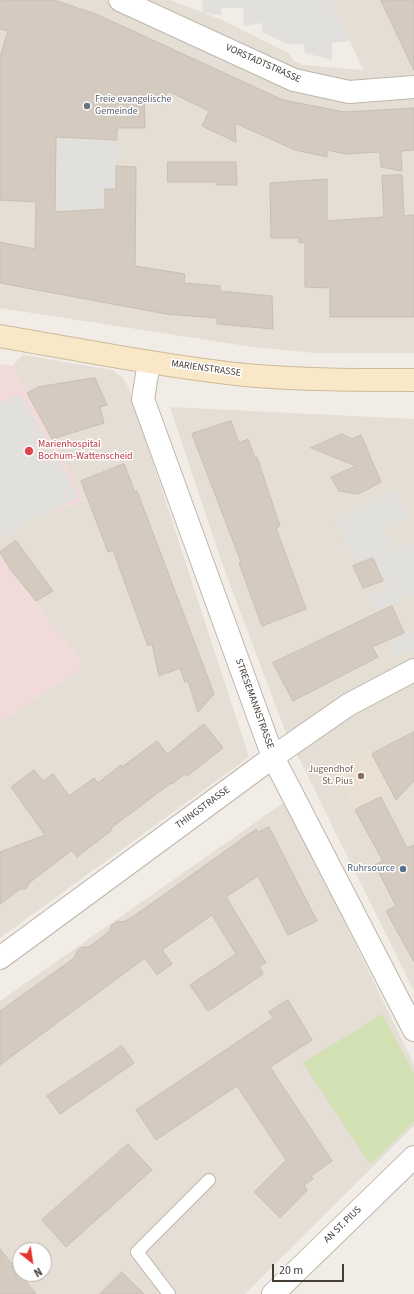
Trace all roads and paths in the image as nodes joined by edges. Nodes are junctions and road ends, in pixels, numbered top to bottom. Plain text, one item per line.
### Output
1 (120, 0) edge
2 (414, 87) edge
3 (0, 336) edge
4 (149, 362) junction
5 (414, 380) edge
6 (414, 670) edge
7 (273, 757) junction
8 (0, 958) edge
9 (414, 1030) edge
10 (414, 1157) edge
11 (209, 1180) dead end
12 (169, 1294) edge
13 (273, 1294) edge

1 - 2 street, VORSTADTSTRASSE
3 - 4 main road, MARIENSTRASSE
4 - 5 main road, MARIENSTRASSE
4 - 7 street, STRESEMANNSTRASSE
6 - 7 street, THINGSTRASSE
7 - 8 street, THINGSTRASSE
7 - 9 street, STRESEMANNSTRASSE
10 - 13 street, AN ST. PIUS
11 - 12 lane

